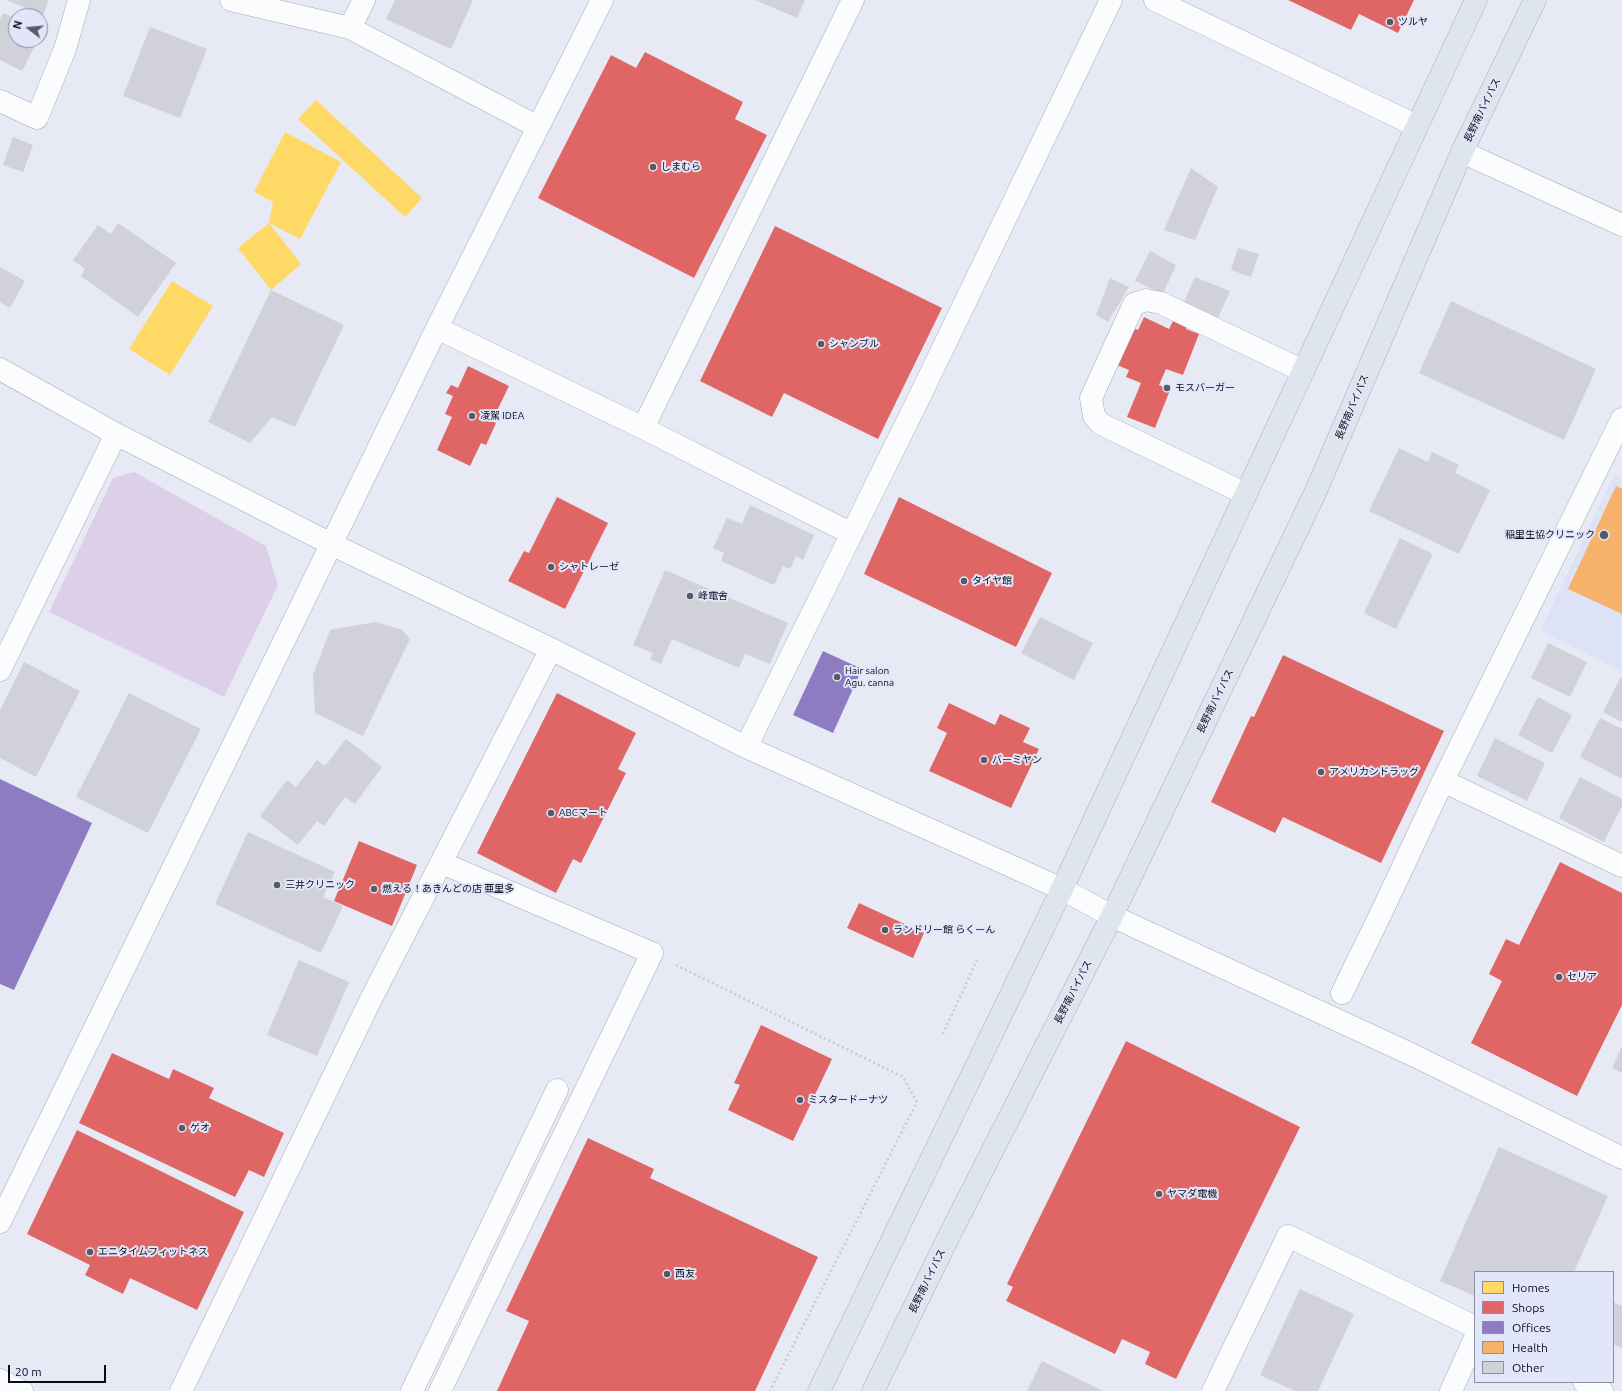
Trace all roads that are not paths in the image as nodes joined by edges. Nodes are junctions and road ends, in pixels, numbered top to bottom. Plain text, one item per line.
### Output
1 (79, 0) edge
2 (232, 0) edge
3 (364, 0) edge
4 (602, 0) edge
5 (853, 0) edge
6 (1111, 0) edge
7 (1155, 0) edge
8 (1476, 0) edge
9 (1535, 0) edge
10 (350, 28) junction
11 (0, 101) edge
12 (1417, 126) junction
13 (538, 127) junction
14 (1462, 152) junction
15 (1622, 225) edge
16 (437, 328) junction
17 (0, 369) edge
18 (1303, 371) junction
19 (1622, 418) edge
20 (643, 428) junction
21 (116, 434) junction
22 (1246, 494) junction
23 (852, 534) junction
24 (331, 544) junction
25 (551, 649) junction
26 (0, 670) edge
27 (746, 747) junction
28 (1443, 781) junction
29 (442, 863) junction
30 (1622, 866) edge
31 (1062, 889) junction
32 (1112, 916) junction
33 (1342, 993) dead end
34 (557, 1090) dead end
35 (1622, 1158) edge
36 (0, 1222) edge
37 (1474, 1327) edge
38 (1474, 1340) edge
39 (0, 1380) edge
40 (1586, 1383) edge
41 (22, 1391) edge
42 (182, 1391) edge
43 (412, 1391) edge
44 (440, 1391) edge
45 (819, 1391) edge
46 (873, 1391) edge
47 (1213, 1391) edge
48 (1451, 1391) edge
49 (1602, 1391) edge

1 - 11 street
2 - 10 street
3 - 10 street
4 - 13 street
5 - 20 street
6 - 23 street
7 - 12 street
8 - 12 highway
9 - 14 highway, 長野南バイパス
10 - 13 street
12 - 18 highway
13 - 16 street
14 - 15 street
14 - 32 highway, 長野南バイパス
16 - 20 street
16 - 24 street
17 - 21 street
18 - 22 highway
18 - 22 street
19 - 28 street
20 - 23 street
21 - 24 street
21 - 26 street
22 - 31 highway
23 - 27 street
24 - 25 street
24 - 36 street
25 - 27 street
25 - 29 street
27 - 31 street
28 - 30 street
28 - 33 street
29 - 42 street
29 - 44 street
31 - 32 street
31 - 45 highway
32 - 35 street
32 - 46 highway, 長野南バイパス
34 - 43 street
37 - 47 street
38 - 48 street
39 - 41 street
40 - 49 street

